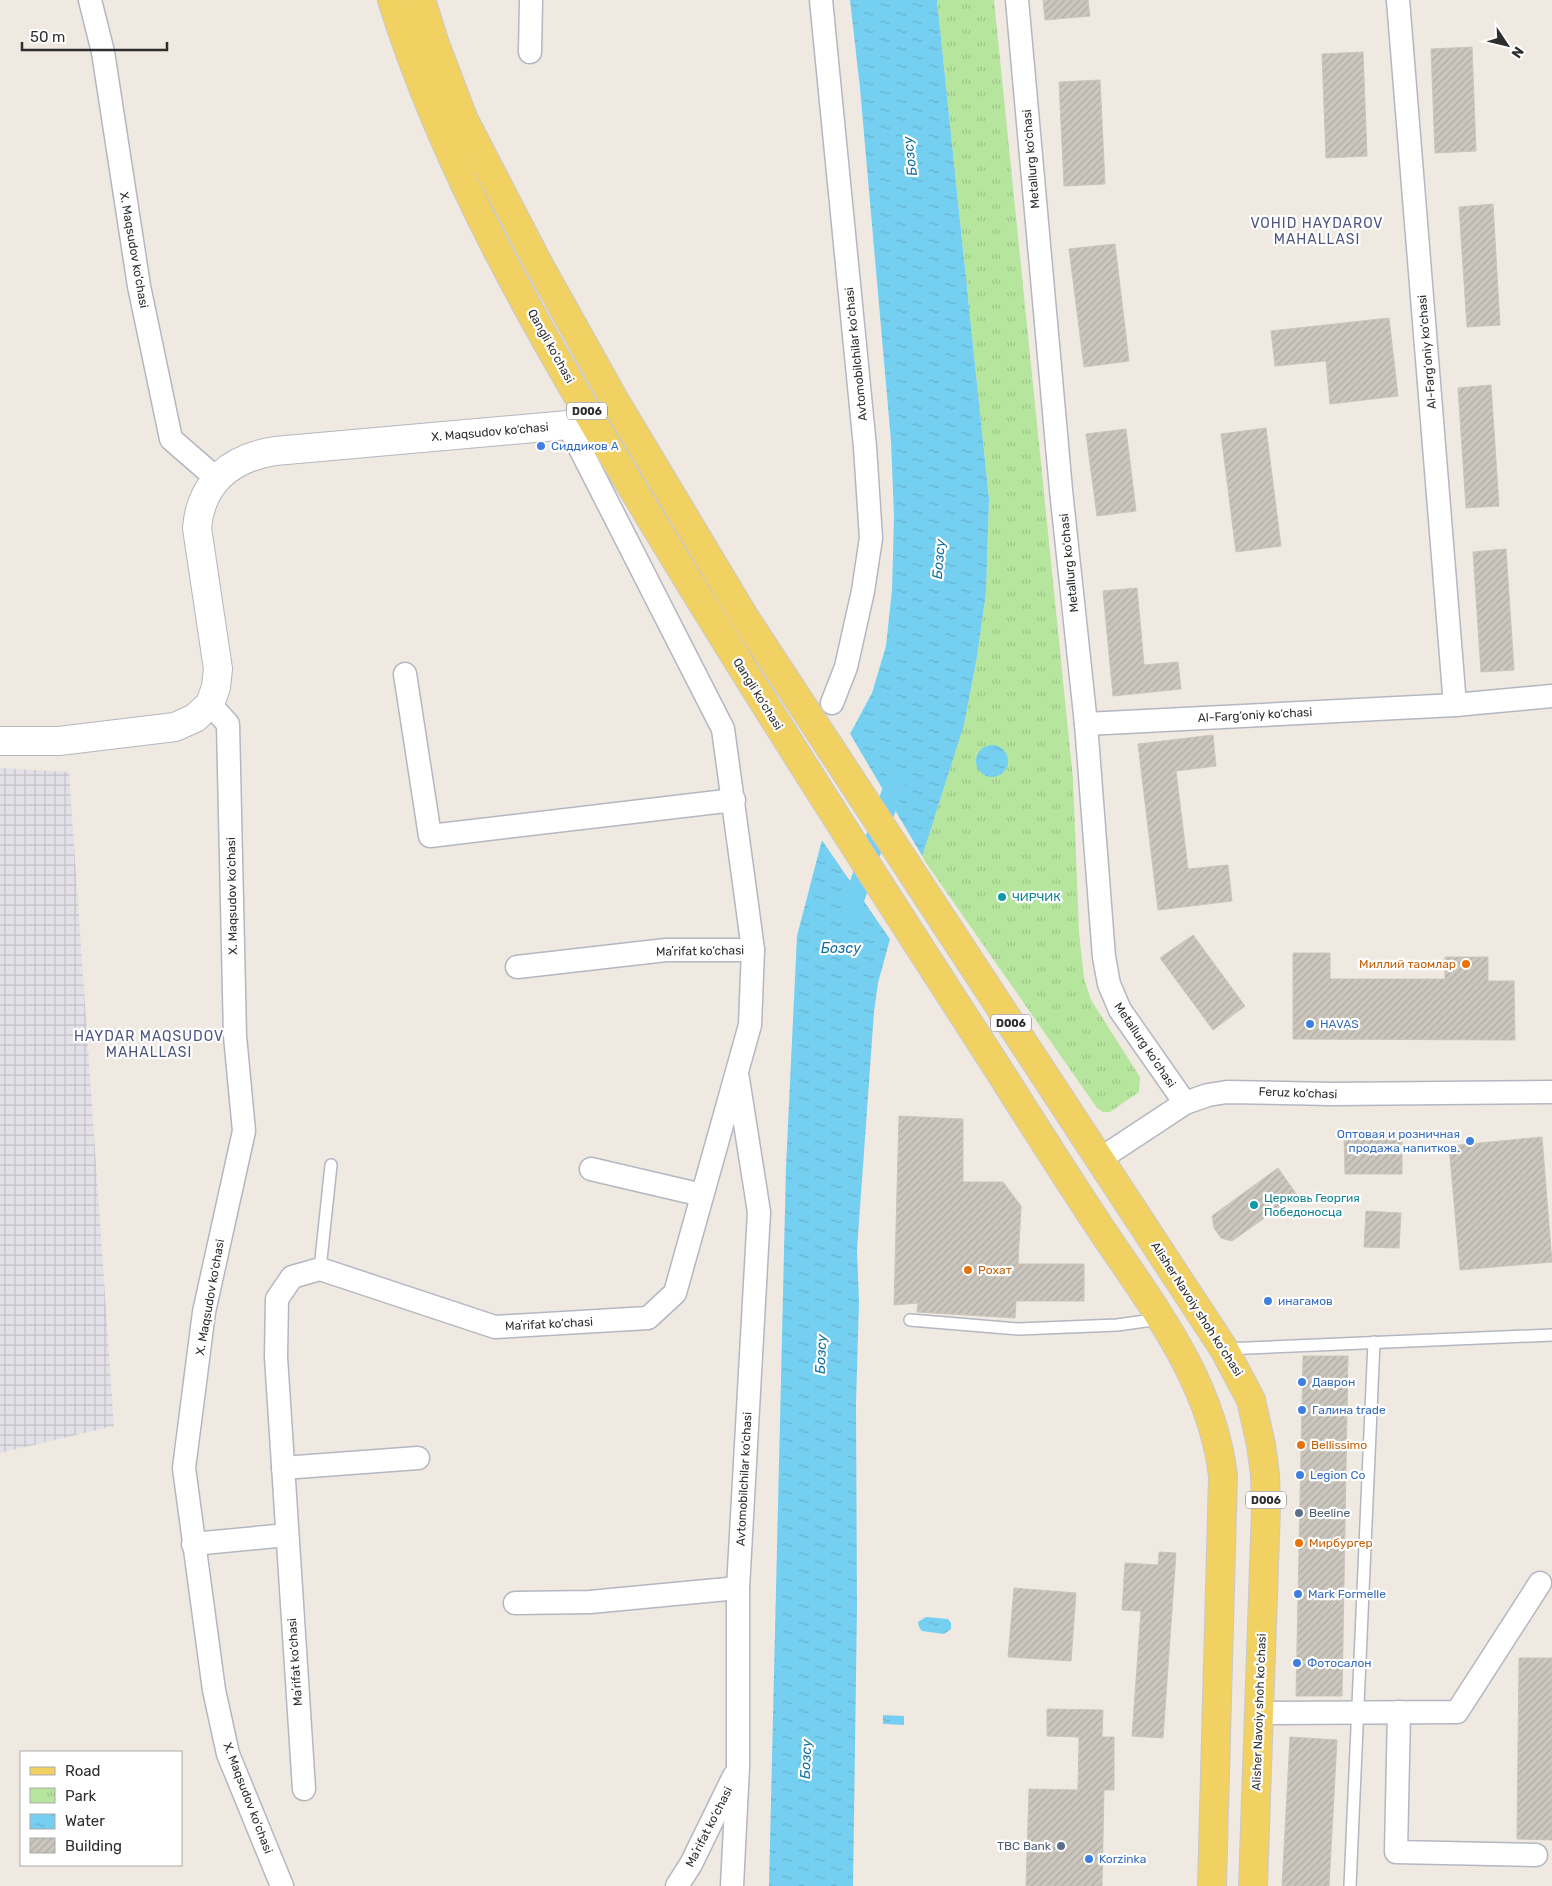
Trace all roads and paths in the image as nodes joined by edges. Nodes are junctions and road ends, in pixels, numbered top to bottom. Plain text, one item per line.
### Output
1 (90, 0) edge
2 (392, 0) edge
3 (421, 0) edge
4 (530, 0) edge
5 (821, 0) edge
6 (1017, 0) edge
7 (1398, 0) edge
8 (530, 52) dead end
9 (615, 401) junction
10 (578, 420) junction
11 (217, 479) junction
12 (405, 674) dead end
13 (1552, 696) edge
14 (832, 703) dead end
15 (210, 704) junction
16 (1455, 704) junction
17 (1086, 724) junction
18 (0, 741) edge
19 (734, 800) junction
20 (753, 950) junction
21 (516, 967) dead end
22 (737, 1074) junction
23 (1552, 1092) edge
24 (1185, 1103) junction
25 (1100, 1159) junction
26 (330, 1165) dead end
27 (592, 1169) dead end
28 (1068, 1180) junction
29 (702, 1195) junction
30 (320, 1269) junction
31 (1161, 1319) junction
32 (910, 1320) dead end
33 (1552, 1335) edge
34 (1374, 1342) junction
35 (1224, 1349) junction
36 (418, 1458) dead end
37 (283, 1468) junction
38 (287, 1535) junction
39 (194, 1544) junction
40 (1540, 1583) dead end
41 (738, 1588) junction
42 (515, 1603) dead end
43 (1358, 1712) junction
44 (1399, 1712) junction
45 (1259, 1713) junction
46 (738, 1767) junction
47 (304, 1789) dead end
48 (1536, 1855) dead end
49 (282, 1886) edge
50 (678, 1886) edge
51 (732, 1886) edge
52 (1212, 1886) edge
53 (1254, 1886) edge
54 (1350, 1886) edge

1 - 11 street, X. Maqsudov ko‘chasi
2 - 10 main road, Qangli ko‘chasi / D006
3 - 9 main road, D006
4 - 8 street
5 - 14 street, Avtomobilchilar ko‘chasi
6 - 17 street, Metallurg ko‘chasi
7 - 16 street, Al-Farg‘oniy ko‘chasi
9 - 10 main road
9 - 25 main road, Alisher Navoiy shoh koʻchasi / D006
10 - 11 street, X. Maqsudov ko‘chasi
10 - 19 street, Qangli ko‘chasi
10 - 28 main road, Qangli ko‘chasi / D006
11 - 15 street, X. Maqsudov ko‘chasi
12 - 19 street
13 - 16 street, Al-Farg‘oniy ko‘chasi
15 - 18 street
15 - 39 street, X. Maqsudov ko‘chasi
16 - 17 street, Al-Farg‘oniy ko‘chasi
17 - 24 street, Metallurg ko‘chasi
19 - 20 street, Qangli ko‘chasi
20 - 21 street, Maʼrifat ko‘chasi
20 - 22 street, Maʼrifat ko‘chasi
22 - 29 street, Maʼrifat ko‘chasi
22 - 41 street, Avtomobilchilar ko‘chasi
23 - 24 street, Feruz ko‘chasi
24 - 25 street, Feruz ko‘chasi
25 - 28 main road, Feruz ko‘chasi
25 - 35 main road, Alisher Navoiy shoh koʻchasi / D006
26 - 30 lane
27 - 29 street
28 - 31 main road, D006
29 - 30 street, Maʼrifat ko‘chasi
30 - 37 street, Maʼrifat ko‘chasi
31 - 32 lane
31 - 52 main road, D006
33 - 34 lane
34 - 35 lane
34 - 43 lane
35 - 45 main road, Alisher Navoiy shoh koʻchasi / D006
36 - 37 street
37 - 38 street, Maʼrifat ko‘chasi
38 - 39 street
38 - 47 street, Maʼrifat ko‘chasi
39 - 49 street, X. Maqsudov ko‘chasi
40 - 44 street
41 - 42 street
41 - 46 street, Avtomobilchilar ko‘chasi
43 - 44 street
43 - 45 street
43 - 54 lane
44 - 48 street
45 - 53 main road, Alisher Navoiy shoh koʻchasi / D006
46 - 50 street, Maʼrifat ko‘chasi
46 - 51 street, Avtomobilchilar ko‘chasi

